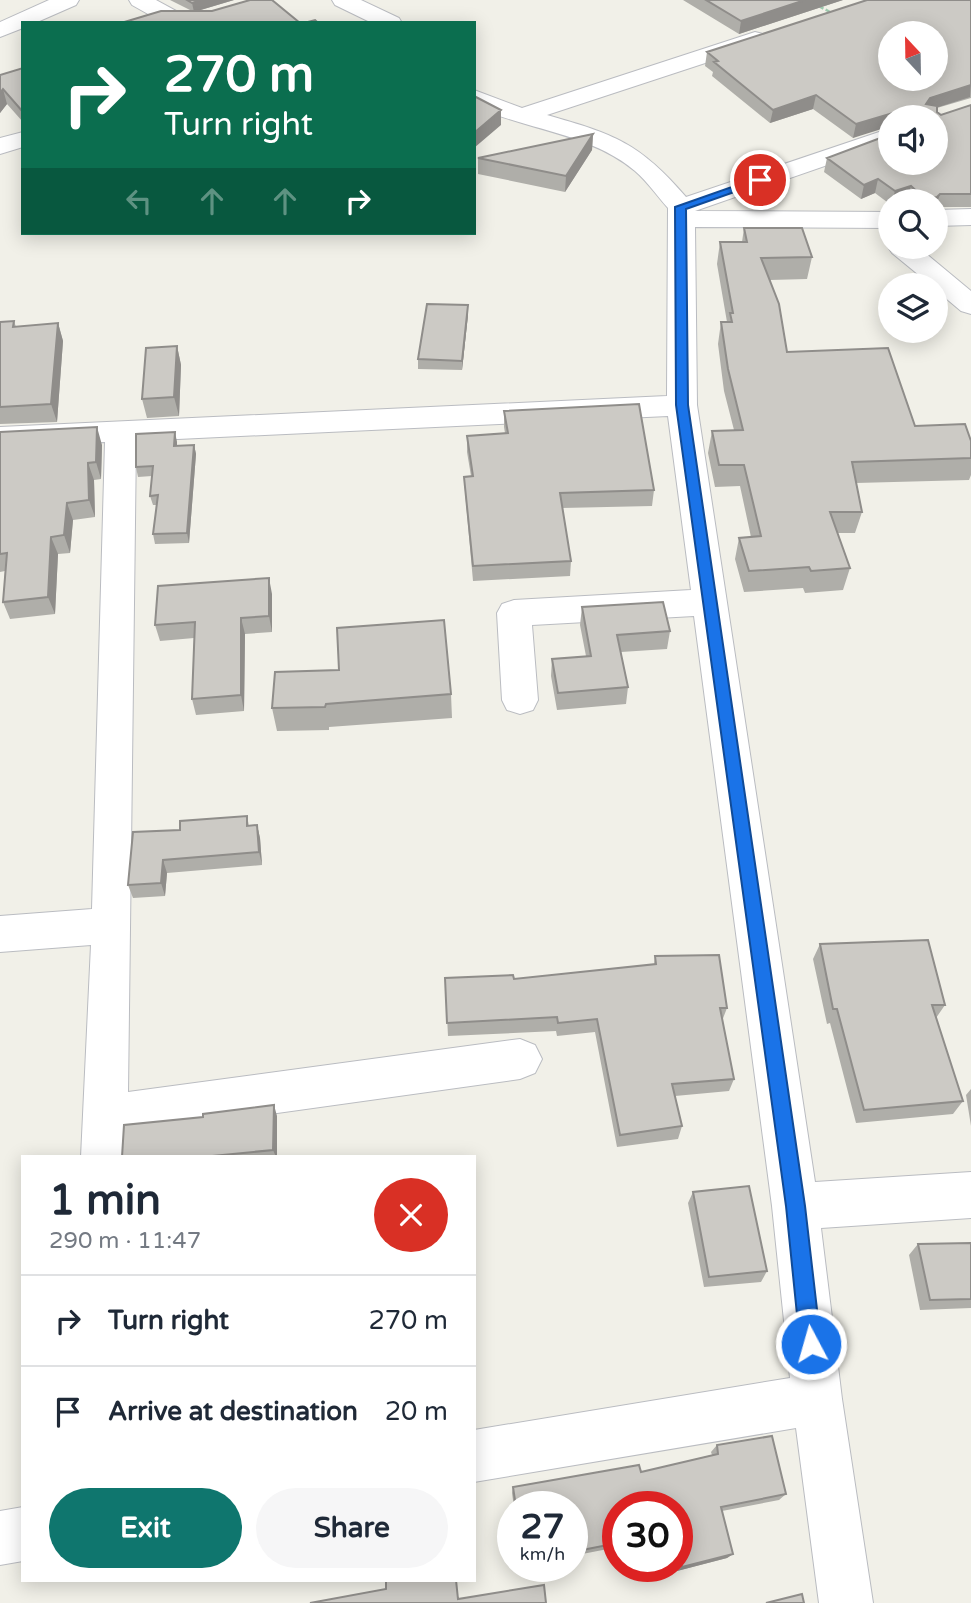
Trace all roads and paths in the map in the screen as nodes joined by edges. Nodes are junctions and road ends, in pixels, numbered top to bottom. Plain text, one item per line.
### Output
1 (68, 0) edge
2 (140, 0) edge
3 (343, 0) edge
4 (807, 0) edge
5 (832, 13) joint
6 (188, 21) edge
7 (387, 21) edge
8 (0, 30) edge
9 (476, 98) edge
10 (521, 116) junction
11 (21, 140) edge
12 (878, 140) edge
13 (0, 146) edge
14 (680, 213) junction
15 (971, 217) edge
16 (948, 218) edge
17 (878, 226) edge
18 (916, 259) edge
19 (971, 305) edge
20 (682, 405) junction
21 (121, 433) junction
22 (0, 437) edge
23 (710, 602) junction
24 (520, 700) dead end
25 (112, 925) junction
26 (0, 934) edge
27 (520, 1059) dead end
28 (105, 1136) edge
29 (971, 1195) edge
30 (795, 1206) junction
31 (817, 1399) junction
32 (476, 1456) edge
33 (21, 1534) edge
34 (0, 1538) edge
35 (846, 1603) edge

1 - 8 street
2 - 6 street
3 - 7 street
4 - 5 path
5 - 10 street
9 - 10 street
10 - 14 street
11 - 13 street
12 - 14 street
14 - 17 street
14 - 20 street
15 - 16 street
18 - 19 street
20 - 21 street
20 - 23 street
21 - 22 street
21 - 25 street
23 - 24 street
23 - 30 street
25 - 26 street
25 - 28 street
27 - 28 street
29 - 30 street
30 - 31 street
31 - 32 street
31 - 35 street
33 - 34 street

